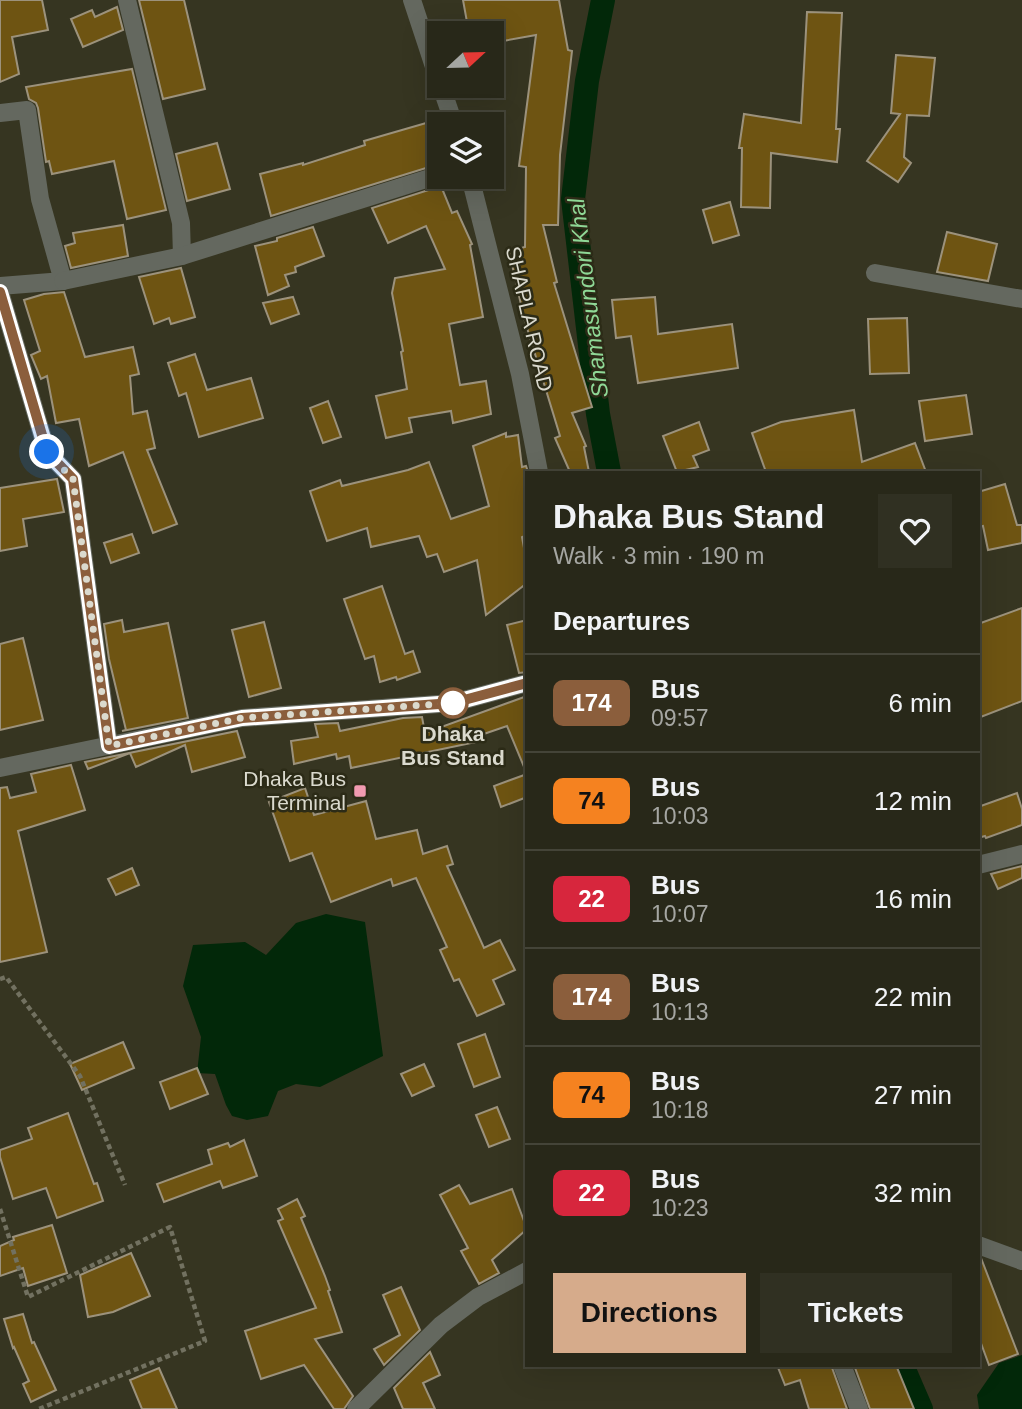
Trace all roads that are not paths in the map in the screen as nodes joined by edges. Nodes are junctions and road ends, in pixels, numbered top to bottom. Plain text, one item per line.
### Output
1 (127, 0) edge
2 (412, 0) edge
3 (427, 45) edge
4 (0, 113) edge
5 (427, 179) edge
6 (473, 189) edge
7 (182, 256) junction
8 (876, 273) dead end
9 (63, 281) junction
10 (0, 286) edge
11 (0, 292) edge
12 (1022, 299) edge
13 (539, 471) edge
14 (525, 684) edge
15 (109, 746) junction
16 (0, 768) edge
17 (1022, 854) edge
18 (980, 864) edge
19 (980, 1246) edge
20 (1022, 1261) edge
21 (525, 1272) edge
22 (843, 1367) edge
23 (356, 1409) edge
24 (859, 1409) edge

1 - 7 street
2 - 3 street
4 - 9 street
5 - 7 street
6 - 13 street, SHAPLA ROAD
7 - 9 street
8 - 12 street
9 - 10 street
11 - 15 street
14 - 15 street
15 - 16 street
17 - 18 street
19 - 20 street
21 - 23 street
22 - 24 street

